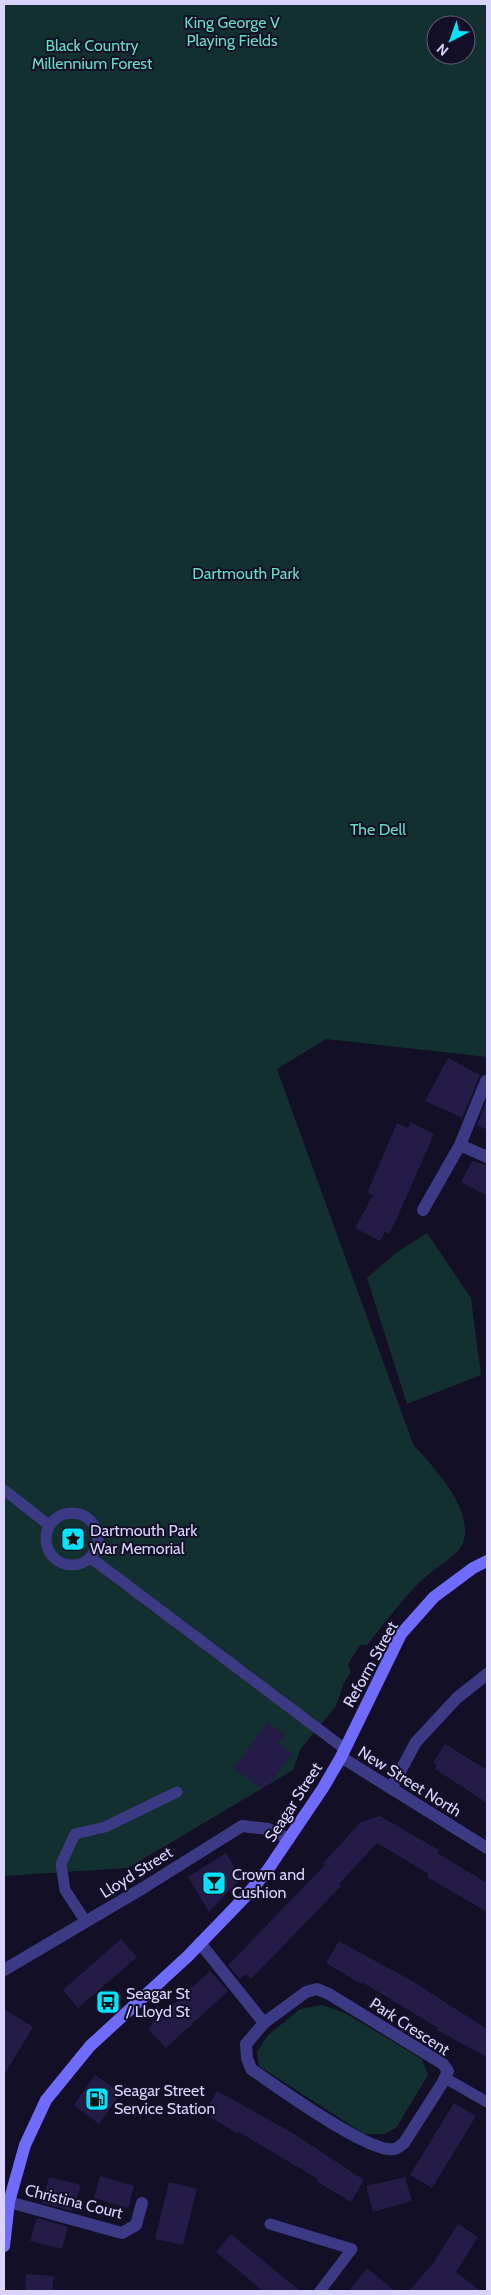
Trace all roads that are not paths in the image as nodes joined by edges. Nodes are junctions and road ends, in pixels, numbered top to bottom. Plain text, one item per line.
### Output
1 (486, 1080) edge
2 (460, 1145) junction
3 (487, 1157) edge
4 (423, 1210) dead end
5 (4, 1490) edge
6 (48, 1525) junction
7 (91, 1558) junction
8 (487, 1562) edge
9 (487, 1674) edge
10 (343, 1753) junction
11 (391, 1788) junction
12 (177, 1792) dead end
13 (288, 1839) junction
14 (487, 1848) edge
15 (86, 1922) junction
16 (200, 1944) junction
17 (4, 1970) edge
18 (264, 2024) junction
19 (445, 2078) junction
20 (487, 2102) edge
21 (10, 2202) junction
22 (142, 2203) dead end
23 (270, 2224) dead end
24 (4, 2246) edge
25 (320, 2291) edge

1 - 2 street
2 - 3 street
2 - 4 street
5 - 6 lane
6 - 7 lane
6 - 7 lane
7 - 10 lane
8 - 10 street, Reform Street
9 - 11 street
10 - 11 street, New Street North
10 - 13 street, Seagar Street
11 - 14 street, New Street North
12 - 15 lane
13 - 15 street, Lloyd Street
13 - 16 street, Seagar Street
15 - 17 street, Lloyd Street
16 - 18 street
16 - 21 street, Seagar Street
18 - 19 street, Park Crescent
18 - 19 street, Park Crescent
19 - 20 lane
21 - 22 street, Christina Court
21 - 24 street, Seagar Street
23 - 25 lane

